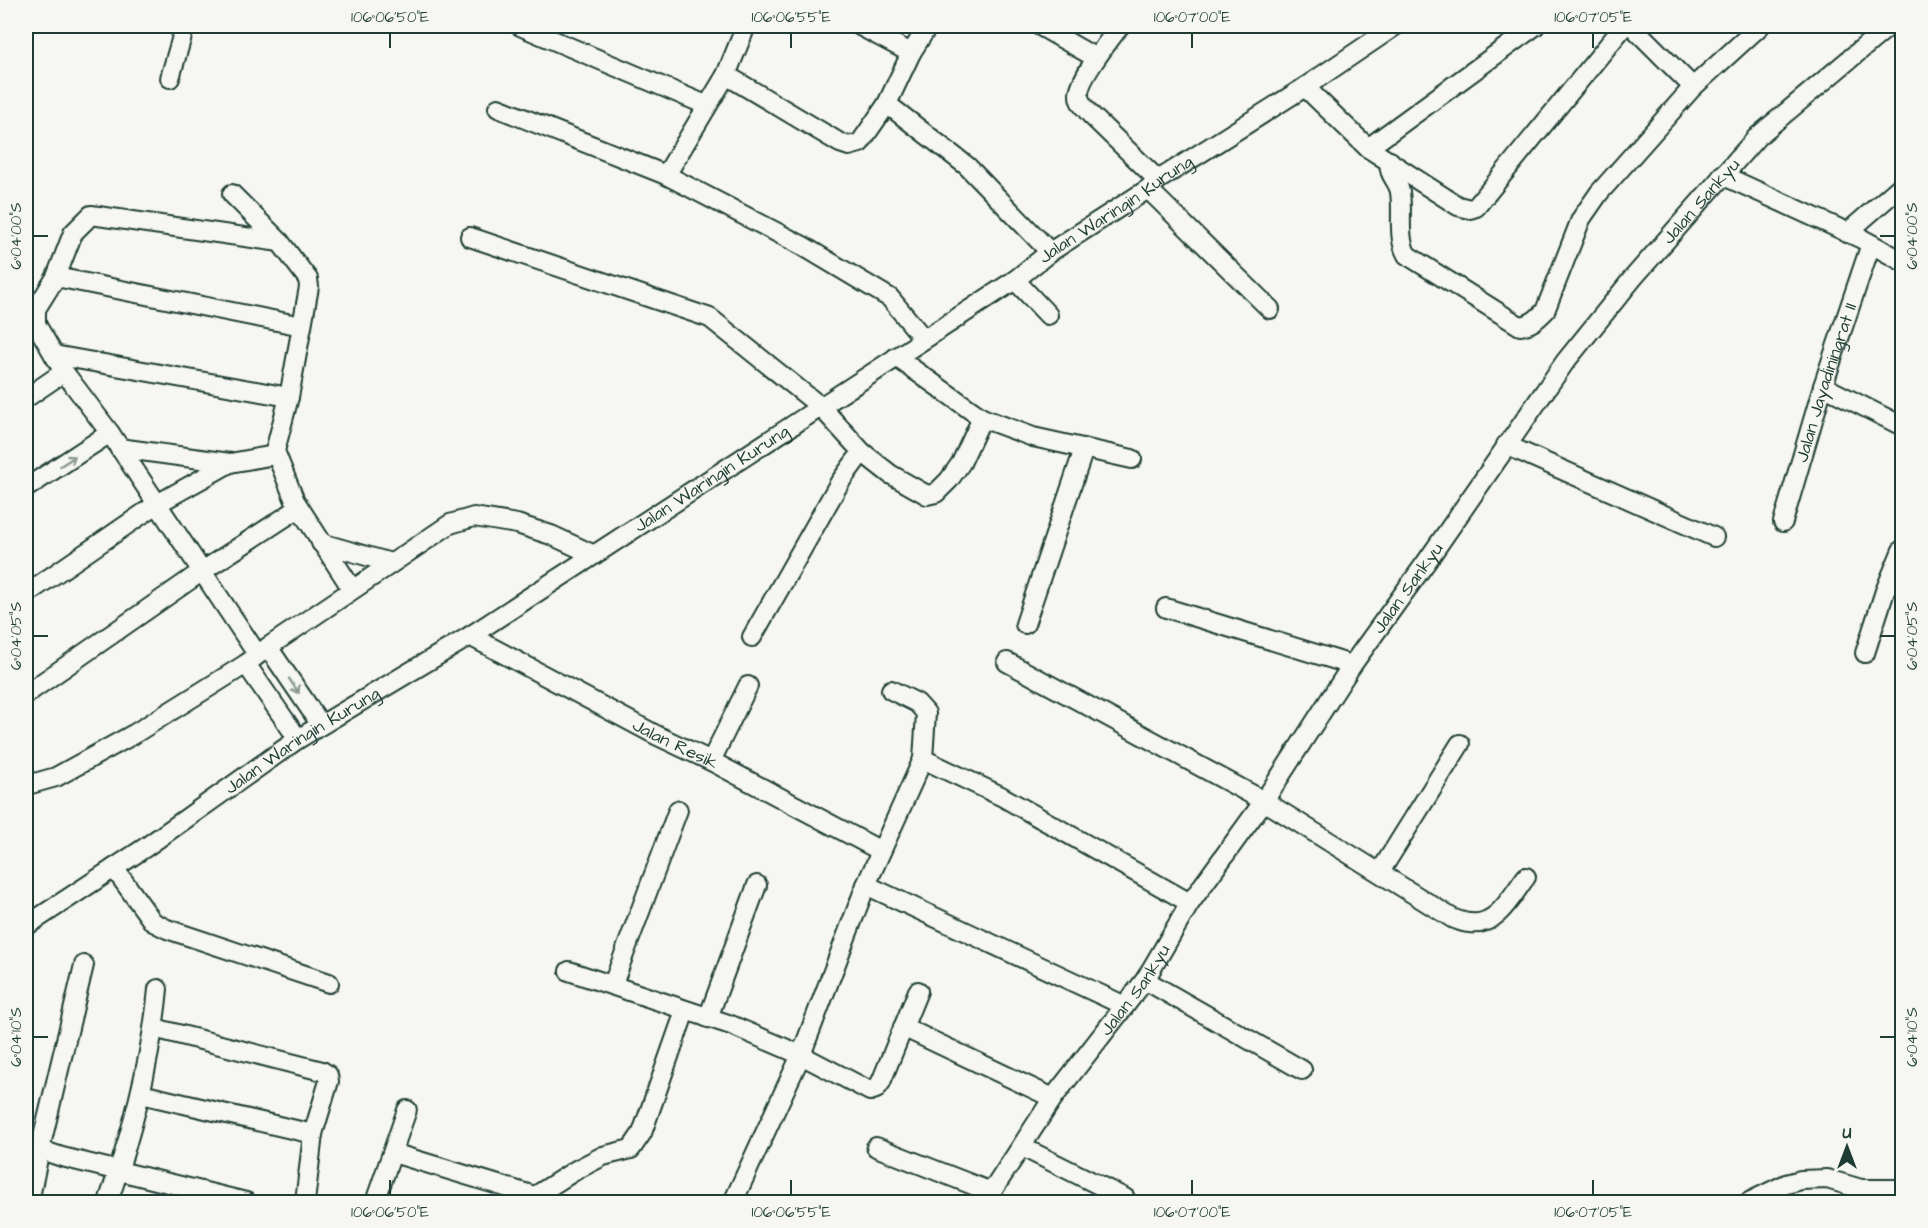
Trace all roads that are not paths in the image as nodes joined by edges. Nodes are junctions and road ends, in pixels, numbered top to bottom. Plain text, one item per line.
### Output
1 (185, 26) edge
2 (520, 26) edge
3 (860, 26) edge
4 (928, 26) edge
5 (1040, 26) edge
6 (1120, 26) edge
7 (1395, 26) edge
8 (1535, 26) edge
9 (1624, 26) edge
10 (1632, 26) edge
11 (1760, 26) edge
12 (1889, 26) edge
13 (740, 27) edge
14 (911, 53) junction
15 (1096, 58) junction
16 (726, 75) junction
17 (170, 78) dead end
18 (1305, 87) junction
19 (1693, 87) junction
20 (887, 104) junction
21 (706, 105) junction
22 (498, 108) dead end
23 (1368, 148) junction
24 (1390, 161) junction
25 (666, 175) junction
26 (1722, 175) junction
27 (1153, 184) junction
28 (1902, 185) edge
29 (232, 194) dead end
30 (1847, 233) junction
31 (470, 237) dead end
32 (280, 242) junction
33 (1871, 244) junction
34 (1050, 252) junction
35 (1902, 261) edge
36 (56, 277) junction
37 (1015, 280) junction
38 (1270, 309) dead end
39 (1048, 315) dead end
40 (31, 326) edge
41 (302, 326) junction
42 (923, 339) junction
43 (54, 355) junction
44 (896, 357) junction
45 (64, 372) junction
46 (1823, 386) junction
47 (289, 397) junction
48 (26, 398) edge
49 (821, 407) junction
50 (982, 418) junction
51 (1902, 426) edge
52 (115, 441) junction
53 (1506, 445) junction
54 (1084, 449) junction
55 (862, 452) junction
56 (275, 455) junction
57 (1132, 459) dead end
58 (230, 463) junction
59 (26, 488) edge
60 (157, 504) junction
61 (299, 508) junction
62 (1783, 522) dead end
63 (1714, 537) dead end
64 (321, 543) junction
65 (1902, 550) edge
66 (592, 554) junction
67 (391, 563) junction
68 (201, 572) junction
69 (352, 589) junction
70 (26, 594) edge
71 (1166, 608) dead end
72 (1025, 624) dead end
73 (470, 636) junction
74 (752, 637) dead end
75 (1865, 653) dead end
76 (257, 655) junction
77 (1006, 662) dead end
78 (1352, 665) junction
79 (748, 686) dead end
80 (891, 690) dead end
81 (26, 694) edge
82 (321, 725) junction
83 (298, 739) junction
84 (1460, 744) dead end
85 (923, 759) junction
86 (711, 761) junction
87 (27, 784) edge
88 (1264, 801) junction
89 (678, 810) dead end
90 (881, 851) junction
91 (114, 868) junction
92 (1380, 872) junction
93 (1526, 877) dead end
94 (757, 885) dead end
95 (866, 885) junction
96 (1190, 903) junction
97 (26, 926) edge
98 (84, 965) dead end
99 (569, 971) dead end
100 (1145, 980) junction
101 (329, 983) dead end
102 (613, 984) junction
103 (158, 989) dead end
104 (918, 991) dead end
105 (1125, 1006) junction
106 (685, 1011) junction
107 (708, 1018) junction
108 (903, 1027) junction
109 (154, 1028) junction
110 (801, 1055) junction
111 (1302, 1070) dead end
112 (141, 1094) junction
113 (1053, 1098) junction
114 (407, 1110) dead end
115 (313, 1134) junction
116 (33, 1147) edge
117 (876, 1147) dead end
118 (1022, 1147) junction
119 (393, 1153) junction
120 (119, 1170) junction
121 (1902, 1189) edge
122 (509, 1196) edge
123 (988, 1198) edge
124 (535, 1199) edge
125 (1128, 1201) edge
126 (29, 1203) edge
127 (108, 1203) edge
128 (246, 1203) edge
129 (305, 1203) edge
130 (375, 1203) edge
131 (733, 1203) edge
132 (1749, 1203) edge

1 - 17 street
2 - 21 street
3 - 14 street
4 - 14 street
5 - 15 street
6 - 15 street
7 - 18 street, Jalan Waringin Kurung
8 - 23 street
9 - 24 street
10 - 19 street
11 - 19 street
12 - 26 street, Jalan Sankyu
13 - 16 street
14 - 20 street
15 - 27 street
16 - 20 street
16 - 21 street
18 - 23 street
18 - 27 street, Jalan Waringin Kurung
19 - 24 street
20 - 34 street
21 - 25 street
22 - 25 street
23 - 24 street
25 - 42 street
26 - 30 street
26 - 53 street, Jalan Sankyu
27 - 34 street, Jalan Waringin Kurung
27 - 38 street
28 - 30 street
29 - 32 street
30 - 33 street
31 - 49 street
32 - 36 street
32 - 41 street
33 - 35 street
33 - 46 street, Jalan Jayadiningrat II
34 - 37 street, Jalan Waringin Kurung
36 - 40 street
36 - 41 street
37 - 39 street
37 - 42 street, Jalan Waringin Kurung
40 - 43 street
41 - 47 street
42 - 44 street, Jalan Waringin Kurung
43 - 45 street
43 - 47 street
44 - 49 street, Jalan Waringin Kurung
44 - 50 street
45 - 48 street
45 - 52 street
46 - 51 street
46 - 62 street, Jalan Jayadiningrat II
47 - 56 street
49 - 55 street
49 - 66 street, Jalan Waringin Kurung
50 - 54 street
50 - 55 street
52 - 58 street
59 -> 52 street
52 - 60 street
53 - 63 street
53 - 78 street, Jalan Sankyu
54 - 57 street
54 - 72 street
55 - 74 street
56 - 58 street
56 - 61 street
58 - 60 street
60 - 68 street
60 - 70 street
61 - 64 street
61 - 68 street
64 - 67 street
64 - 69 street
65 - 75 street
66 - 67 street
66 - 73 street, Jalan Waringin Kurung
67 - 69 street
68 - 76 street
68 - 81 street
69 - 76 street
71 - 78 street
73 - 82 street, Jalan Waringin Kurung
73 - 86 street, Jalan Resik
76 -> 82 street
76 - 83 street
76 - 87 street
77 - 88 street
78 - 88 street, Jalan Sankyu
79 - 86 street
80 - 85 street
82 - 83 street, Jalan Waringin Kurung
83 - 91 street, Jalan Waringin Kurung
84 - 92 street
85 - 90 street
85 - 96 street
86 - 90 street, Jalan Resik
88 - 92 street
88 - 96 street, Jalan Sankyu
89 - 102 street
90 - 95 street
91 - 97 street, Jalan Waringin Kurung
91 - 101 street
92 - 93 street
94 - 107 street
95 - 105 street
95 - 110 street
96 - 100 street, Jalan Sankyu
98 - 116 street
99 - 102 street
100 - 105 street, Jalan Sankyu
100 - 111 street
102 - 106 street
103 - 109 street
104 - 108 street
105 - 113 street, Jalan Sankyu
106 - 107 street
106 - 124 street
107 - 110 street
108 - 110 street
108 - 113 street
109 - 112 street
109 - 115 street
110 - 131 street
112 - 115 street
112 - 120 street
113 - 118 street, Jalan Sankyu
114 - 119 street
115 - 129 street
116 - 120 street
116 - 126 street
117 - 123 street
118 - 123 street, Jalan Sankyu
118 - 125 street
119 - 122 street
119 - 130 street
120 - 127 street
120 - 128 street
121 - 132 street
122 - 124 street

